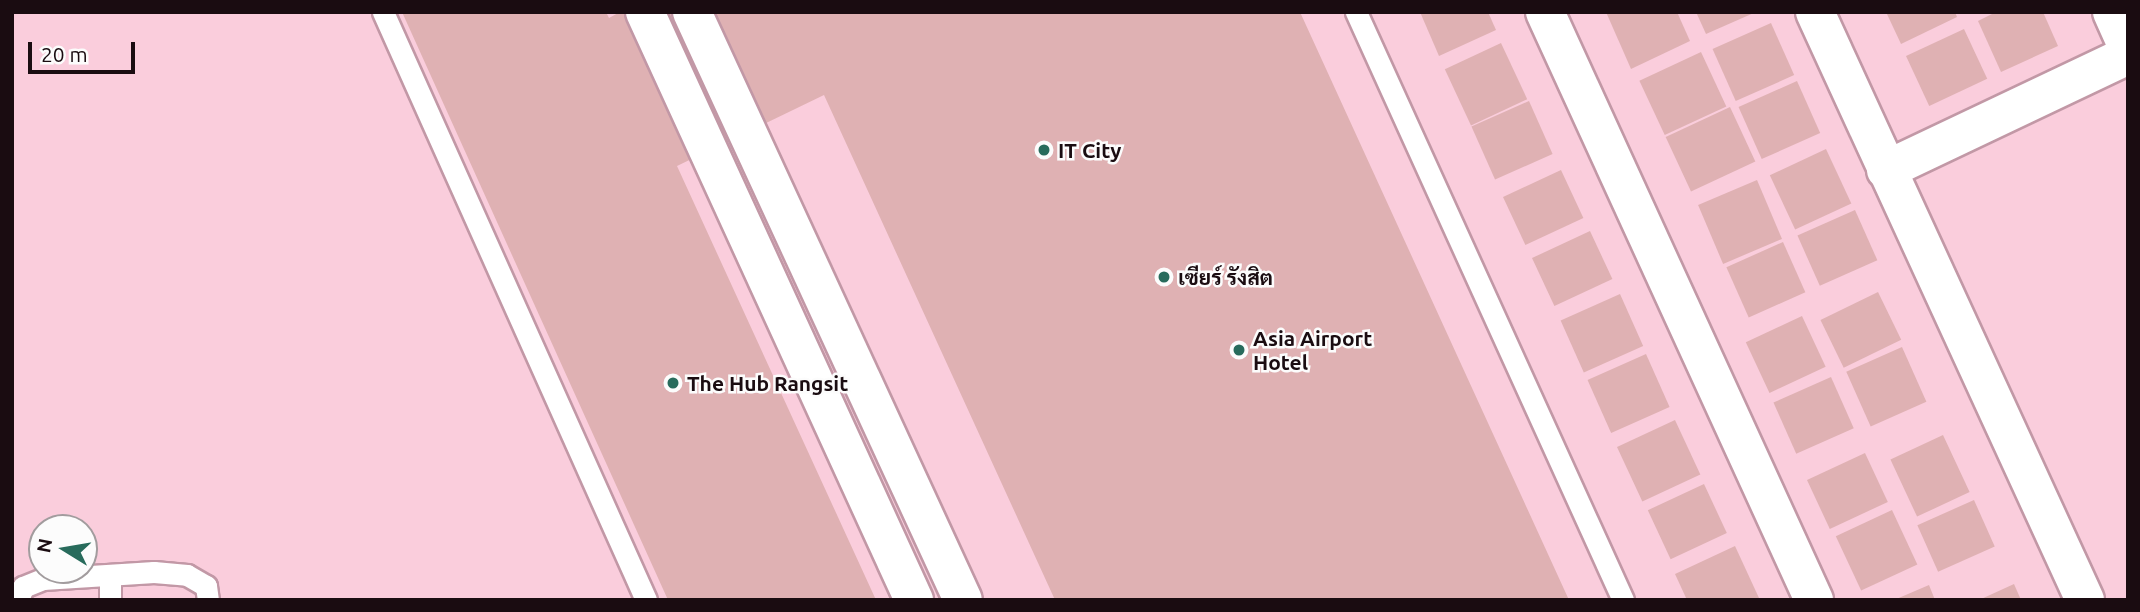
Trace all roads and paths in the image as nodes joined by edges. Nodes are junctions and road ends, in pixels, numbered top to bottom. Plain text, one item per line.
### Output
1 (383, 12) edge
2 (645, 12) edge
3 (692, 12) edge
4 (1356, 12) edge
5 (1545, 12) edge
6 (1815, 12) edge
7 (2112, 12) edge
8 (2128, 48) edge
9 (2128, 55) edge
10 (1886, 170) junction
11 (110, 575) junction
12 (18, 600) edge
13 (110, 600) edge
14 (208, 600) edge
15 (646, 600) edge
16 (914, 600) edge
17 (963, 600) edge
18 (1623, 600) edge
19 (1814, 600) edge
20 (2085, 600) edge

1 - 15 lane
2 - 16 street
3 - 17 street
4 - 18 lane
5 - 19 street
6 - 10 street
7 - 8 street
9 - 10 street
10 - 20 street
11 - 12 lane
11 - 13 lane
11 - 14 lane

